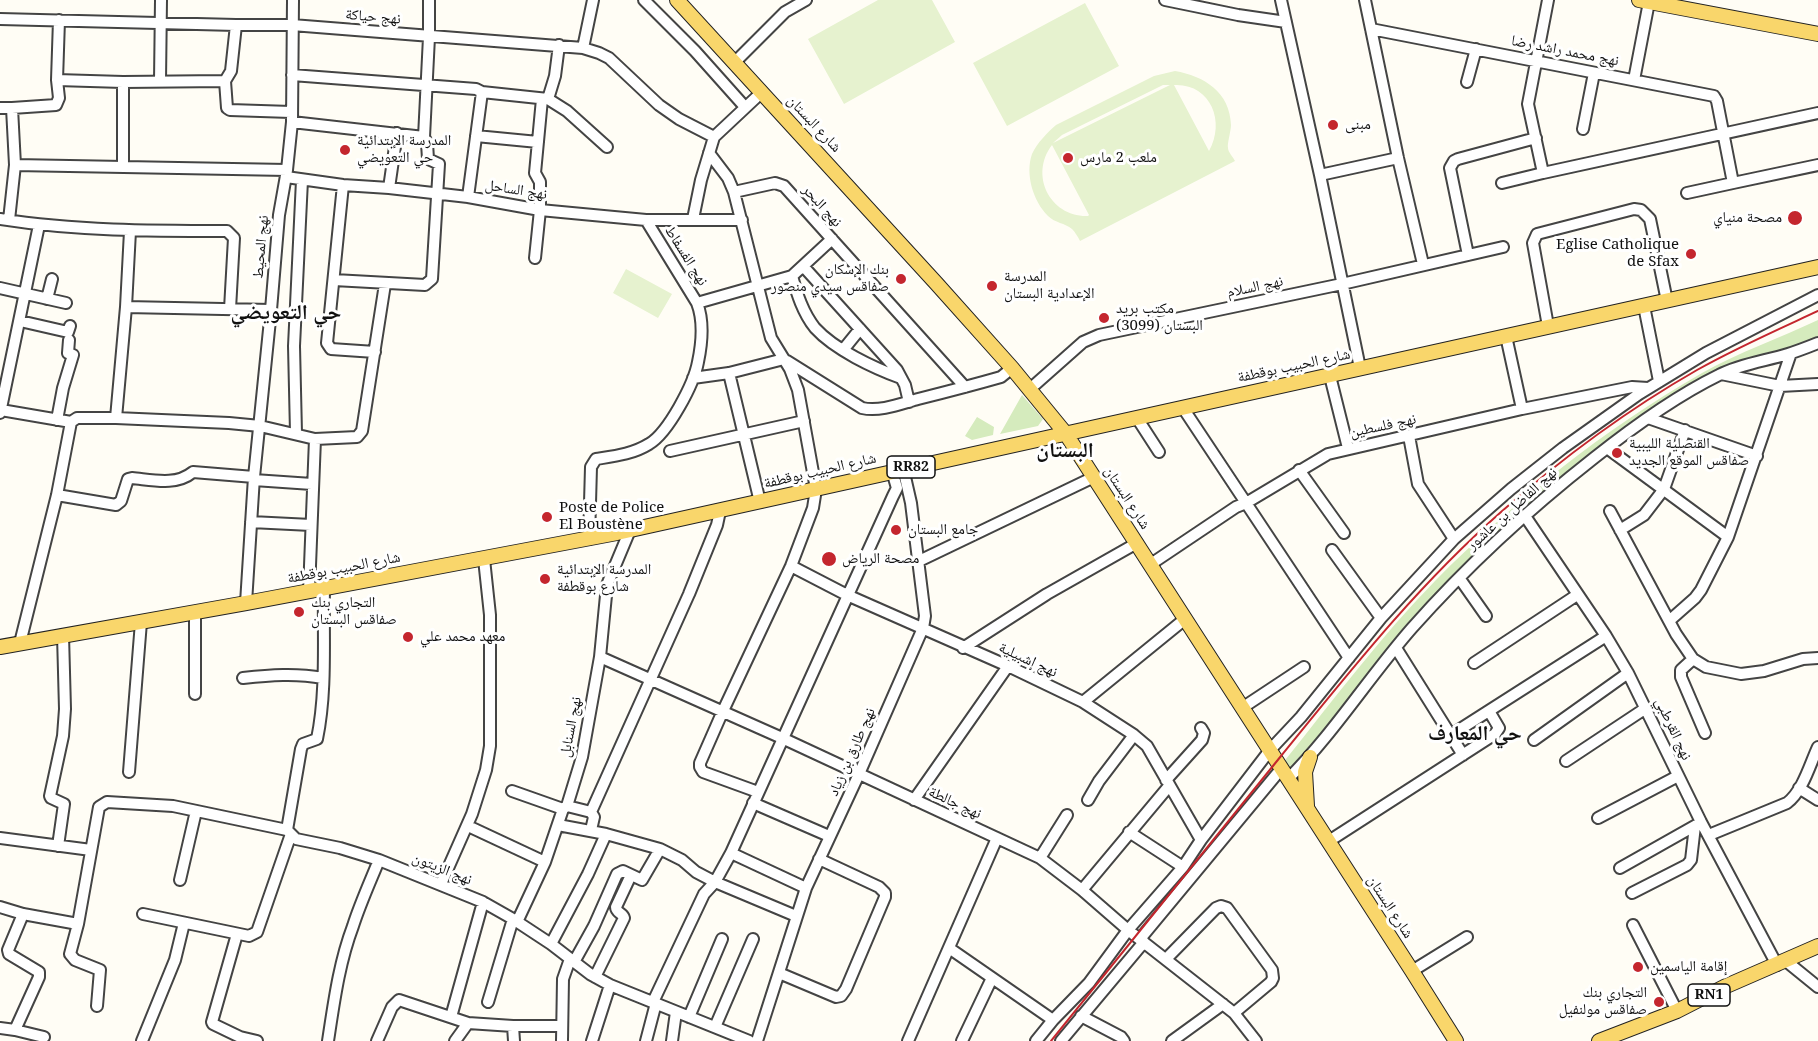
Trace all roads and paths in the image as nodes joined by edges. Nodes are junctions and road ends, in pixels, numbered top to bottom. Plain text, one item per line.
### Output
1 (160, 0) edge
2 (292, 0) edge
3 (429, 0) edge
4 (593, 0) edge
5 (644, 0) edge
6 (677, 0) edge
7 (806, 0) edge
8 (1165, 0) edge
9 (1281, 0) edge
10 (1365, 0) edge
11 (1548, 0) edge
12 (1644, 1) edge
13 (0, 19) edge
14 (59, 20) junction
15 (161, 22) junction
16 (1286, 22) junction
17 (236, 25) junction
18 (292, 25) junction
19 (1371, 28) junction
20 (1818, 34) edge
21 (429, 37) junction
22 (710, 37) junction
23 (559, 45) junction
24 (583, 48) junction
25 (1476, 49) junction
26 (695, 51) junction
27 (1536, 61) junction
28 (734, 63) junction
29 (1594, 73) junction
30 (292, 75) junction
31 (57, 80) junction
32 (1634, 80) junction
33 (160, 81) junction
34 (225, 81) junction
35 (123, 82) junction
36 (1467, 82) dead end
37 (426, 86) junction
38 (482, 92) junction
39 (762, 92) junction
40 (545, 99) junction
41 (745, 107) junction
42 (0, 108) edge
43 (12, 108) junction
44 (1818, 113) edge
45 (291, 117) junction
46 (1583, 129) dead end
47 (397, 133) junction
48 (1724, 134) junction
49 (476, 136) junction
50 (424, 137) junction
51 (714, 137) junction
52 (1536, 138) junction
53 (538, 142) junction
54 (607, 147) dead end
55 (709, 153) junction
56 (1398, 158) junction
57 (15, 165) junction
58 (1818, 165) edge
59 (123, 167) junction
60 (287, 173) junction
61 (1543, 173) junction
62 (1320, 175) junction
63 (303, 180) junction
64 (1502, 183) dead end
65 (1734, 183) junction
66 (343, 185) junction
67 (389, 188) junction
68 (734, 192) junction
69 (1687, 193) dead end
70 (438, 195) junction
71 (468, 197) junction
72 (540, 210) junction
73 (693, 219) junction
74 (4, 220) edge
75 (646, 220) junction
76 (742, 220) junction
77 (39, 225) junction
78 (130, 231) junction
79 (832, 239) junction
80 (1503, 247) dead end
81 (1468, 255) junction
82 (534, 258) dead end
83 (1423, 264) junction
84 (803, 266) junction
85 (1818, 267) edge
86 (792, 276) junction
87 (52, 279) dead end
88 (334, 280) junction
89 (385, 284) junction
90 (1342, 284) junction
91 (759, 286) junction
92 (0, 288) edge
93 (26, 293) junction
94 (1818, 295) edge
95 (47, 299) junction
96 (1667, 301) junction
97 (66, 303) dead end
98 (697, 303) junction
99 (1644, 306) junction
100 (126, 307) junction
101 (230, 309) junction
102 (271, 310) junction
103 (20, 321) junction
104 (70, 326) dead end
105 (1548, 326) junction
106 (860, 328) junction
107 (1506, 336) junction
108 (69, 340) dead end
109 (1818, 343) edge
110 (843, 350) junction
111 (375, 352) junction
112 (1791, 353) junction
113 (784, 359) junction
114 (1012, 368) junction
115 (1360, 368) junction
116 (729, 373) junction
117 (1720, 374) junction
118 (1330, 376) junction
119 (693, 378) junction
120 (902, 378) junction
121 (814, 379) junction
122 (1659, 381) junction
123 (3, 382) edge
124 (1818, 384) edge
125 (1780, 386) junction
126 (965, 387) junction
127 (1648, 388) junction
128 (1030, 389) junction
129 (798, 390) junction
130 (909, 402) junction
131 (1183, 408) junction
132 (1522, 409) junction
133 (0, 411) edge
134 (116, 418) junction
135 (1137, 418) junction
136 (1648, 418) junction
137 (57, 420) junction
138 (804, 421) junction
139 (71, 422) junction
140 (260, 426) junction
141 (1685, 430) junction
142 (296, 433) junction
143 (742, 434) junction
144 (1066, 434) junction
145 (1409, 436) junction
146 (315, 439) junction
147 (1348, 448) junction
148 (1607, 448) junction
149 (670, 451) dead end
150 (1159, 452) dead end
151 (1757, 456) junction
152 (897, 470) junction
153 (1299, 470) junction
154 (1094, 477) junction
155 (254, 479) junction
156 (312, 484) junction
157 (816, 489) junction
158 (1664, 489) junction
159 (57, 495) junction
160 (760, 502) junction
161 (1246, 503) junction
162 (720, 511) junction
163 (1610, 511) dead end
164 (1525, 516) junction
165 (251, 522) junction
166 (311, 525) junction
167 (630, 530) junction
168 (1620, 530) junction
169 (1344, 533) dead end
170 (1728, 537) junction
171 (589, 539) junction
172 (1454, 539) junction
173 (1137, 543) junction
174 (1332, 550) dead end
175 (484, 559) junction
176 (919, 561) junction
177 (1151, 564) junction
178 (791, 566) junction
179 (1460, 579) junction
180 (324, 589) junction
181 (309, 591) junction
182 (1577, 594) junction
183 (847, 595) junction
184 (246, 603) junction
185 (195, 612) junction
186 (1486, 616) dead end
187 (1381, 618) junction
188 (1185, 619) junction
189 (1669, 621) junction
190 (141, 622) junction
191 (923, 628) junction
192 (63, 635) junction
193 (1606, 636) junction
194 (20, 643) junction
195 (0, 647) edge
196 (963, 648) junction
197 (1396, 648) junction
198 (600, 657) junction
199 (1349, 658) junction
200 (1818, 658) edge
201 (1693, 659) junction
202 (1474, 663) dead end
203 (1008, 666) junction
204 (1304, 667) dead end
205 (1628, 673) junction
206 (243, 678) dead end
207 (323, 678) junction
208 (651, 679) junction
209 (195, 694) dead end
210 (1083, 702) junction
211 (1242, 708) junction
212 (1646, 708) junction
213 (1489, 711) junction
214 (722, 713) junction
215 (1202, 728) dead end
216 (1705, 733) dead end
217 (1134, 735) junction
218 (1451, 735) junction
219 (782, 738) junction
220 (1534, 741) dead end
221 (1818, 747) edge
222 (1270, 750) junction
223 (1463, 755) junction
224 (1310, 757) junction
225 (1566, 761) dead end
226 (129, 772) dead end
227 (859, 774) junction
228 (1285, 774) junction
229 (1678, 776) junction
230 (1168, 783) junction
231 (1799, 788) junction
232 (512, 791) dead end
233 (758, 792) junction
234 (914, 800) junction
235 (1088, 800) dead end
236 (1818, 800) edge
237 (753, 803) junction
238 (565, 807) junction
239 (1307, 808) junction
240 (196, 811) junction
241 (591, 812) junction
242 (1067, 815) dead end
243 (1598, 818) dead end
244 (1698, 824) junction
245 (558, 825) junction
246 (468, 826) junction
247 (591, 830) junction
248 (289, 832) junction
249 (1130, 832) junction
250 (606, 834) junction
251 (1708, 835) junction
252 (829, 836) junction
253 (0, 838) edge
254 (997, 838) junction
255 (1201, 840) junction
256 (1329, 841) junction
257 (58, 846) junction
258 (660, 849) junction
259 (91, 850) junction
260 (731, 853) junction
261 (1040, 858) junction
262 (819, 859) junction
263 (379, 860) junction
264 (545, 862) junction
265 (1183, 867) junction
266 (1620, 868) dead end
267 (632, 875) junction
268 (180, 880) dead end
269 (715, 882) junction
270 (441, 884) junction
271 (806, 888) junction
272 (1082, 890) junction
273 (1632, 893) dead end
274 (483, 902) junction
275 (0, 907) edge
276 (23, 914) junction
277 (143, 914) dead end
278 (796, 916) junction
279 (515, 920) junction
280 (184, 923) junction
281 (78, 924) junction
282 (1633, 925) dead end
283 (1128, 930) junction
284 (237, 934) junction
285 (1467, 938) dead end
286 (722, 939) dead end
287 (753, 939) dead end
288 (1142, 940) junction
289 (552, 944) junction
290 (1818, 946) edge
291 (949, 948) junction
292 (1166, 959) junction
293 (572, 961) junction
294 (1782, 963) junction
295 (1412, 971) junction
296 (779, 973) junction
297 (595, 976) junction
298 (992, 978) junction
299 (610, 985) junction
300 (1818, 987) edge
301 (488, 1002) dead end
302 (654, 1002) junction
303 (1222, 1004) junction
304 (97, 1006) dead end
305 (1677, 1011) junction
306 (676, 1012) junction
307 (1234, 1013) junction
308 (1081, 1016) junction
309 (451, 1017) junction
310 (689, 1017) junction
311 (1053, 1020) junction
312 (468, 1023) junction
313 (513, 1026) junction
314 (562, 1026) junction
315 (715, 1027) junction
316 (0, 1028) edge
317 (15, 1030) junction
318 (44, 1037) dead end
319 (730, 1038) edge
320 (239, 1039) edge
321 (142, 1041) edge
322 (257, 1041) edge
323 (328, 1041) edge
324 (377, 1041) edge
325 (455, 1041) edge
326 (514, 1041) edge
327 (562, 1041) edge
328 (592, 1041) edge
329 (646, 1041) edge
330 (672, 1041) edge
331 (749, 1041) edge
332 (757, 1041) edge
333 (908, 1041) edge
334 (962, 1041) edge
335 (1036, 1041) edge
336 (1060, 1041) edge
337 (1124, 1041) edge
338 (1172, 1041) edge
339 (1256, 1041) edge
340 (1456, 1041) edge
341 (1599, 1041) edge

1 - 15 street
2 - 18 street, نهج المحيط
3 - 21 street
4 - 24 street
5 - 26 street
6 - 22 main road, شارع البستان
7 - 28 street
8 - 16 street
9 - 16 street
10 - 19 street
11 - 27 street
12 - 20 main road
12 - 32 street
13 - 14 street, نهج حياكة
14 - 15 street, نهج حياكة
14 - 31 street
15 - 17 street, نهج حياكة
15 - 33 street
16 - 62 street
17 - 18 street, نهج حياكة
17 - 34 street
18 - 21 street, نهج حياكة
18 - 30 street, نهج المحيط
19 - 25 street, نهج محمد راشد رضا
19 - 56 street
21 - 23 street, نهج حياكة
21 - 37 street
22 - 26 street
22 - 28 main road, شارع البستان
23 - 24 street, نهج حياكة
23 - 40 street
24 - 51 street, نهج حياكة
25 - 27 street, نهج محمد راشد رضا
25 - 36 street
26 - 41 street
27 - 29 street, نهج محمد راشد رضا
27 - 52 street
28 - 39 main road, شارع البستان
29 - 32 street, نهج محمد راشد رضا
29 - 46 street
30 - 37 street
30 - 45 street, نهج المحيط
31 - 35 street
31 - 43 street
32 - 48 street, نهج محمد راشد رضا
33 - 34 street
33 - 35 street
34 - 45 street
35 - 59 street
37 - 38 street
37 - 50 street
38 - 40 street
38 - 49 street
39 - 41 street
39 - 114 main road, شارع البستان
40 - 53 street
40 - 54 street
41 - 51 street
42 - 43 street
43 - 57 street
44 - 48 street
45 - 47 street
45 - 60 street, نهج المحيط
47 - 50 street
47 - 67 street
48 - 61 street
48 - 65 street
49 - 53 street
49 - 71 street
50 - 70 street
51 - 55 street
52 - 61 street
52 - 81 street
53 - 72 street
55 - 68 street
55 - 73 street
56 - 62 street
56 - 83 street
57 - 59 street, نهج الساحل
57 - 74 street
58 - 65 street
59 - 60 street, نهج الساحل
60 - 63 street, نهج الساحل
60 - 102 street, نهج المحيط
61 - 64 street
62 - 90 street
63 - 66 street, نهج الساحل
63 - 142 street
65 - 69 street
66 - 67 street, نهج الساحل
66 - 88 street
67 - 70 street, نهج الساحل
68 - 76 street
68 - 79 street, نهج البحر
70 - 71 street, نهج الساحل
70 - 89 street
71 - 72 street, نهج الساحل
72 - 75 street, نهج الساحل
72 - 82 street
73 - 75 street, نهج الساحل
73 - 76 street, نهج الساحل
74 - 77 street
75 - 98 street, نهج الفسفاط
76 - 91 street
77 - 78 street
77 - 93 street
78 - 100 street
78 - 101 street
79 - 84 street
79 - 126 street, نهج البحر
80 - 81 street, نهج السلام
81 - 83 street, نهج السلام
83 - 90 street, نهج السلام
84 - 86 street
84 - 106 street
85 - 96 main road, شارع الحبيب بوقطفة / RR82
86 - 91 street
86 - 110 street
87 - 95 street
88 - 89 street
88 - 111 street
89 - 111 street
90 - 115 street
90 - 128 street, نهج السلام
91 - 98 street
91 - 113 street
92 - 93 street
93 - 95 street
93 - 103 street
94 - 122 street
95 - 97 street
96 - 99 main road, شارع الحبيب بوقطفة / RR82
96 - 105 street
98 - 119 street, نهج الفسفاط
99 - 105 main road, شارع الحبيب بوقطفة / RR82
99 - 122 street
100 - 101 street
100 - 134 street
101 - 102 street
102 - 140 street, نهج المحيط
103 - 104 street
103 - 123 street
105 - 107 main road, شارع الحبيب بوقطفة / RR82
106 - 110 street
106 - 120 street
107 - 115 main road, شارع الحبيب بوقطفة / RR82
107 - 132 street
108 - 137 street
109 - 112 street, نهج الفاضل بن عاشور
110 - 120 street
111 - 146 street
112 - 117 street, نهج الفاضل بن عاشور
112 - 125 street
113 - 116 street
113 - 121 street
113 - 129 street
114 - 126 street
114 - 128 main road, شارع البستان
115 - 118 main road, شارع الحبيب بوقطفة / RR82
116 - 119 street
116 - 143 street
117 - 125 street
117 - 136 street, نهج الفاضل بن عاشور
118 - 131 main road, شارع الحبيب بوقطفة / RR82
118 - 147 street
119 - 171 street, نهج الفسفاط
120 - 130 street
121 - 129 street
121 - 130 street
122 - 127 street
123 - 133 street
124 - 125 street
125 - 151 street
126 - 130 street
127 - 132 street, نهج فلسطين
127 - 172 street
128 - 144 main road, شارع البستان
129 - 138 street
131 - 135 main road, شارع الحبيب بوقطفة / RR82
131 - 161 street
132 - 145 street, نهج فلسطين
133 - 137 street
134 - 139 street
134 - 140 street
135 - 144 main road, شارع الحبيب بوقطفة / RR82
135 - 150 street
136 - 141 street
136 - 148 street, نهج الفاضل بن عاشور
137 - 139 street
138 - 143 street
138 - 157 street
139 - 159 street
140 - 142 street
140 - 155 street, نهج المحيط
141 - 151 street
141 - 158 street
142 - 146 street
143 - 149 street
143 - 160 street
144 - 152 main road, شارع الحبيب بوقطفة / RR82
144 - 154 main road, شارع البستان
145 - 147 street, نهج فلسطين
145 - 172 street
146 - 156 street
147 - 153 street, نهج فلسطين
148 - 158 street
148 - 164 street, نهج الفاضل بن عاشور
151 - 170 street
152 - 157 main road, شارع الحبيب بوقطفة / RR82
152 - 176 street, نهج طارق بن زياد
152 - 183 street
153 - 161 street, نهج فلسطين
153 - 169 street
154 - 173 main road, شارع البستان
154 - 176 street
155 - 156 street
155 - 159 street
155 - 165 street, نهج المحيط
156 - 166 street
157 - 160 main road, شارع الحبيب بوقطفة / RR82
157 - 178 street
158 - 168 street
158 - 170 street
159 - 194 street
160 - 162 main road, شارع الحبيب بوقطفة / RR82
161 - 177 street, نهج فلسطين
161 - 199 street
162 - 167 main road, شارع الحبيب بوقطفة / RR82
162 - 208 street
163 - 168 street
164 - 179 street, نهج الفاضل بن عاشور
164 - 182 street, نهج القرطبي
165 - 166 street
165 - 184 street, نهج المحيط
166 - 181 street
167 - 171 main road, شارع الحبيب بوقطفة / RR82
167 - 198 street, نهج السنابل
168 - 189 street
170 - 189 street
171 - 175 main road, شارع الحبيب بوقطفة / RR82
172 - 187 street
173 - 177 main road, شارع البستان
173 - 196 street
174 - 187 street
175 - 180 main road, شارع الحبيب بوقطفة / RR82
175 - 246 street
176 - 191 street, نهج طارق بن زياد
177 - 188 main road, شارع البستان
178 - 183 street, نهج إشبيلية
178 - 214 street
179 - 186 street
179 - 197 street, نهج الفاضل بن عاشور
180 - 181 main road, شارع الحبيب بوقطفة / RR82
180 - 207 street
181 - 184 main road, شارع الحبيب بوقطفة / RR82
182 - 193 street, نهج القرطبي
182 - 202 street
183 - 191 street, نهج إشبيلية
183 - 219 street
184 - 185 main road, شارع الحبيب بوقطفة / RR82
185 - 190 main road, شارع الحبيب بوقطفة / RR82
185 - 209 street
187 - 199 street
188 - 210 street
188 - 211 main road, شارع البستان
189 - 201 street
190 - 192 main road, شارع الحبيب بوقطفة / RR82
190 - 226 street
191 - 196 street, نهج إشبيلية
191 - 227 street, نهج طارق بن زياد
192 - 194 main road, شارع الحبيب بوقطفة / RR82
192 - 257 street
193 - 205 street, نهج القرطبي
193 - 213 street
194 - 195 main road, شارع الحبيب بوقطفة / RR82
196 - 203 street, نهج إشبيلية
197 - 218 street
197 - 224 street, نهج الفاضل بن عاشور
198 - 208 street, نهج جالطة
198 - 238 street, نهج السنابل
199 - 222 street
200 - 201 street
201 - 216 street
203 - 210 street, نهج إشبيلية
203 - 234 street
204 - 211 street
205 - 212 street, نهج القرطبي
205 - 220 street
206 - 207 street
207 - 248 street
208 - 214 street, نهج جالطة
208 - 241 street
210 - 217 street, نهج إشبيلية
211 - 222 main road, شارع البستان
212 - 225 street
212 - 229 street, نهج القرطبي
213 - 218 street
213 - 223 street
214 - 219 street, نهج جالطة
214 - 233 street
215 - 230 street
217 - 230 street, نهج إشبيلية
217 - 235 street
218 - 223 street
219 - 227 street, نهج جالطة
219 - 233 street
221 - 231 street
222 - 228 main road, شارع البستان
222 - 255 street
223 - 256 street
224 - 228 street, نهج الفاضل بن عاشور
224 - 239 main road
227 - 234 street, نهج جالطة
227 - 252 street, نهج طارق بن زياد
228 - 239 main road, شارع البستان
228 - 288 street, نهج الفاضل بن عاشور
229 - 243 street
229 - 244 street, نهج القرطبي
230 - 249 street
230 - 255 street, نهج إشبيلية
231 - 236 street
231 - 251 street
232 - 238 street
233 - 237 street
234 - 254 street, نهج جالطة
237 - 252 street
237 - 260 street
238 - 241 street
238 - 245 street, نهج السنابل
239 - 256 main road, شارع البستان
240 - 248 street, نهج الزيتون
240 - 259 street, نهج الزيتون
240 - 268 street
241 - 247 street
242 - 261 street
244 - 251 street, نهج القرطبي
244 - 266 street
244 - 273 street
245 - 247 street
245 - 264 street, نهج السنابل
246 - 264 street
246 - 270 street
247 - 250 street
248 - 263 street, نهج الزيتون
248 - 284 street
249 - 265 street
249 - 272 street
250 - 258 street
250 - 289 street
251 - 294 street, نهج القرطبي
252 - 262 street, نهج طارق بن زياد
253 - 257 street
254 - 261 street, نهج جالطة
254 - 291 street
255 - 265 street
256 - 295 main road, شارع البستان
257 - 259 street
258 - 267 street
258 - 269 street
259 - 281 street
260 - 269 street
260 - 271 street
261 - 272 street, نهج جالطة
262 - 271 street, نهج طارق بن زياد
262 - 296 street
263 - 270 street, نهج الزيتون
263 - 323 street
264 - 279 street, نهج السنابل
265 - 283 street
267 - 293 street
267 - 297 street
269 - 278 street
269 - 302 street
270 - 274 street, نهج الزيتون
271 - 278 street, نهج طارق بن زياد
272 - 283 street, نهج جالطة
274 - 279 street, نهج الزيتون
274 - 309 street
275 - 276 street
276 - 281 street
276 - 317 street
277 - 280 street
278 - 296 street, نهج طارق بن زياد
279 - 289 street, نهج الزيتون
279 - 301 street, نهج السنابل
280 - 284 street
280 - 321 street
281 - 304 street
282 - 305 street
283 - 288 street, نهج جالطة
283 - 311 street
284 - 320 street
285 - 295 street
286 - 310 street
287 - 315 street
288 - 292 street, نهج جالطة
288 - 308 street, نهج الفاضل بن عاشور
289 - 293 street, نهج الزيتون
290 - 294 main road, RN1
291 - 298 street
291 - 333 street
292 - 303 street, نهج جالطة
292 - 307 street
293 - 297 street, نهج الزيتون
293 - 314 street
294 - 300 street
294 - 305 main road, RN1
295 - 340 main road, شارع البستان
296 - 332 street, نهج طارق بن زياد
297 - 299 street, نهج الزيتون
298 - 311 street
298 - 334 street
299 - 302 street, نهج الزيتون
299 - 328 street
302 - 306 street, نهج الزيتون
302 - 329 street
303 - 307 street, نهج جالطة
303 - 338 street
305 - 341 main road, RN1
306 - 310 street, نهج الزيتون
306 - 330 street
307 - 339 street, نهج جالطة
308 - 336 street, نهج الفاضل بن عاشور
308 - 337 street
309 - 312 street
309 - 324 street
310 - 315 street, نهج الزيتون
311 - 335 street
312 - 313 street
312 - 325 street
313 - 314 street
313 - 326 street
314 - 327 street
315 - 319 street, نهج الزيتون
316 - 317 street
317 - 318 street
319 - 331 street, نهج الزيتون
320 - 322 street

